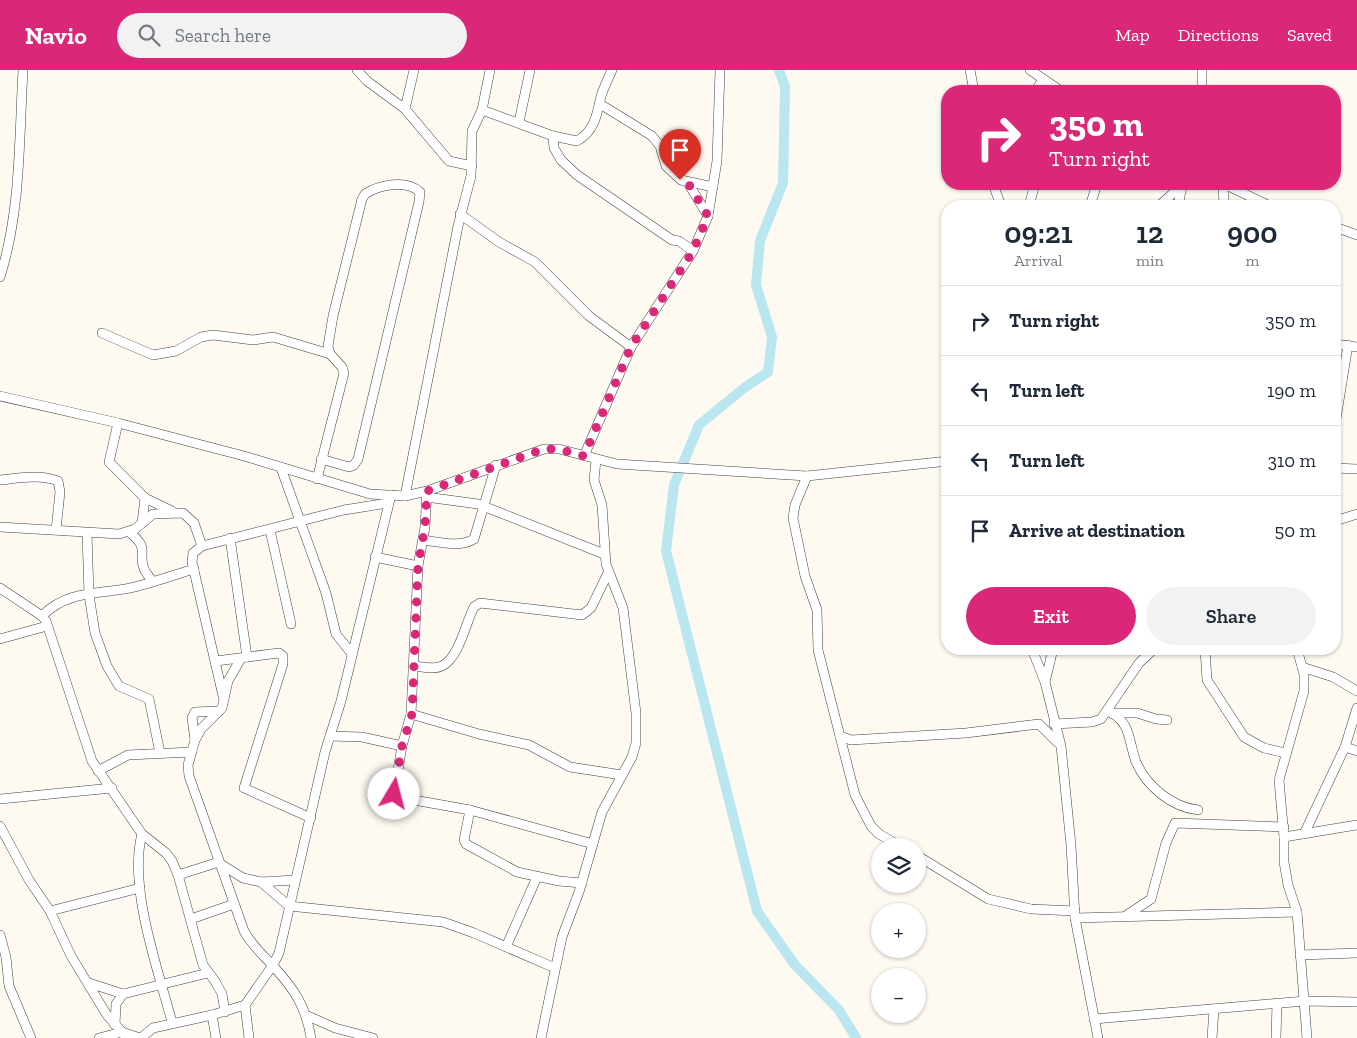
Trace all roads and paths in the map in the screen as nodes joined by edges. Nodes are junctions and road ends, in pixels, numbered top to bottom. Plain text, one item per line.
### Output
1 (23, 70) edge
2 (357, 70) edge
3 (414, 70) edge
4 (490, 70) edge
5 (530, 70) edge
6 (612, 70) edge
7 (720, 70) edge
8 (970, 70) edge
9 (1030, 70) edge
10 (1202, 70) edge
11 (1043, 80) junction
12 (973, 85) edge
13 (1039, 85) edge
14 (1051, 85) edge
15 (1202, 85) edge
16 (600, 104) junction
17 (405, 110) junction
18 (482, 110) junction
19 (519, 122) junction
20 (553, 136) junction
21 (472, 166) junction
22 (688, 183) junction
23 (713, 187) junction
24 (1176, 190) edge
25 (1237, 190) edge
26 (1166, 200) edge
27 (1257, 200) edge
28 (460, 214) junction
29 (708, 216) junction
30 (1341, 229) edge
31 (1357, 235) edge
32 (4, 246) edge
33 (693, 251) junction
34 (0, 277) edge
35 (102, 334) dead end
36 (1353, 346) edge
37 (631, 347) junction
38 (330, 354) junction
39 (0, 396) edge
40 (1341, 399) edge
41 (118, 423) junction
42 (584, 456) junction
43 (321, 459) junction
44 (596, 460) junction
45 (941, 462) edge
46 (496, 465) junction
47 (281, 468) junction
48 (1341, 468) edge
49 (1357, 469) edge
50 (807, 476) junction
51 (317, 478) junction
52 (0, 480) edge
53 (427, 494) junction
54 (405, 496) junction
55 (145, 498) junction
56 (390, 499) junction
57 (485, 507) junction
58 (175, 513) junction
59 (1357, 514) edge
60 (1341, 519) edge
61 (299, 522) junction
62 (142, 523) junction
63 (0, 527) edge
64 (56, 530) junction
65 (270, 530) junction
66 (129, 532) junction
67 (86, 533) junction
68 (230, 538) junction
69 (423, 540) junction
70 (202, 546) junction
71 (604, 554) junction
72 (375, 557) junction
73 (418, 566) junction
74 (194, 569) junction
75 (608, 573) junction
76 (152, 581) junction
77 (0, 588) edge
78 (88, 595) junction
79 (42, 616) junction
80 (291, 624) dead end
81 (47, 626) junction
82 (0, 639) edge
83 (352, 654) junction
84 (1034, 655) edge
85 (1052, 655) edge
86 (1148, 655) edge
87 (1205, 655) edge
88 (1299, 655) edge
89 (243, 658) junction
90 (216, 662) junction
91 (414, 666) junction
92 (1302, 666) junction
93 (1045, 682) junction
94 (1357, 691) edge
95 (224, 700) junction
96 (1357, 708) edge
97 (219, 711) junction
98 (412, 714) junction
99 (1108, 714) junction
100 (1167, 720) dead end
101 (1054, 724) junction
102 (330, 736) junction
103 (840, 736) junction
104 (195, 740) junction
105 (402, 746) junction
106 (1061, 746) junction
107 (1344, 747) junction
108 (1357, 751) edge
109 (192, 752) junction
110 (1286, 753) junction
111 (160, 754) junction
112 (98, 771) junction
113 (622, 775) junction
114 (112, 788) junction
115 (0, 798) edge
116 (470, 810) junction
117 (1198, 810) dead end
118 (311, 818) junction
119 (1357, 825) edge
120 (0, 826) edge
121 (1284, 832) junction
122 (142, 834) junction
123 (1304, 834) junction
124 (886, 838) edge
125 (593, 844) junction
126 (926, 861) edge
127 (219, 862) junction
128 (178, 875) junction
129 (537, 877) junction
130 (295, 880) junction
131 (261, 882) junction
132 (582, 882) junction
133 (140, 888) junction
134 (234, 904) junction
135 (289, 906) junction
136 (50, 911) junction
137 (1297, 912) junction
138 (1075, 914) junction
139 (1124, 916) junction
140 (191, 919) junction
141 (0, 935) edge
142 (506, 947) junction
143 (1357, 953) edge
144 (1300, 955) junction
145 (273, 966) junction
146 (555, 968) junction
147 (208, 973) junction
148 (89, 983) junction
149 (162, 985) junction
150 (4, 987) edge
151 (123, 994) junction
152 (1305, 1001) junction
153 (1357, 1002) edge
154 (1277, 1003) junction
155 (245, 1005) junction
156 (1214, 1009) junction
157 (225, 1012) junction
158 (212, 1016) junction
159 (308, 1016) junction
160 (1094, 1019) junction
161 (172, 1022) junction
162 (121, 1032) edge
163 (31, 1038) edge
164 (99, 1038) edge
165 (140, 1038) edge
166 (216, 1038) edge
167 (249, 1038) edge
168 (312, 1038) edge
169 (373, 1038) edge
170 (541, 1038) edge
171 (1098, 1038) edge
172 (1212, 1038) edge
173 (1276, 1038) edge
174 (1308, 1038) edge

1 - 32 street
2 - 17 street
3 - 17 street
4 - 18 street
5 - 19 street
6 - 16 street
7 - 23 street
8 - 12 street
9 - 11 street
10 - 15 street
11 - 13 street
11 - 14 street
16 - 20 street
16 - 22 street
17 - 21 street
18 - 19 street
18 - 21 street
19 - 20 street
20 - 33 street
21 - 28 street
22 - 23 street
22 - 29 street
23 - 29 street
24 - 26 street
25 - 27 street
28 - 37 street
28 - 54 street
29 - 33 street
30 - 31 street
32 - 34 street
33 - 37 street
35 - 38 street
36 - 40 street
37 - 42 street
38 - 43 street
38 - 43 street
39 - 41 street
41 - 47 street
41 - 55 street
42 - 44 street
42 - 46 street
43 - 51 street
44 - 50 street
44 - 71 street
45 - 50 street
46 - 53 street
46 - 57 street
47 - 51 street
47 - 61 street
48 - 49 street
50 - 103 street
51 - 56 street
52 - 64 street
53 - 54 street
53 - 57 street
53 - 69 street
54 - 56 street
55 - 58 street
55 - 62 street
56 - 61 street
56 - 72 street
57 - 69 street
57 - 71 street
58 - 62 street
58 - 70 street
59 - 60 street
61 - 65 street
61 - 83 street
62 - 66 street
63 - 64 street
64 - 67 street
65 - 68 street
65 - 80 street
66 - 67 street
66 - 76 street
67 - 78 street
68 - 70 street
68 - 89 street
69 - 73 street
70 - 74 street
71 - 75 street
72 - 73 street
72 - 83 street
73 - 91 street
74 - 76 street
74 - 90 street
75 - 91 street
75 - 113 street
76 - 78 street
77 - 79 street
78 - 79 street
78 - 111 street
79 - 81 street
81 - 82 street
81 - 112 street
83 - 102 street
84 - 93 street
85 - 93 street
86 - 99 street
87 - 110 street
88 - 92 street
89 - 90 street
89 - 95 street
89 - 118 street
90 - 95 street
91 - 98 street
92 - 94 street
92 - 110 street
93 - 101 street
95 - 97 street
96 - 107 street
97 - 104 street
97 - 104 street
98 - 105 street
98 - 113 street
99 - 100 street
99 - 101 street
99 - 117 street
101 - 106 street
102 - 105 street
102 - 118 street
103 - 106 street
103 - 124 street
104 - 109 street
105 - 116 street
106 - 138 street
107 - 108 street
107 - 123 street
109 - 111 street
109 - 127 street
110 - 121 street
111 - 112 street
112 - 114 street
113 - 125 street
114 - 115 street
114 - 122 street
116 - 125 street
116 - 129 street
118 - 130 street
119 - 123 street
120 - 136 street
121 - 123 street
121 - 137 street
121 - 139 street
122 - 128 street
122 - 133 street
125 - 132 street
126 - 138 street
127 - 128 street
127 - 131 street
127 - 134 street
128 - 140 street
129 - 132 street
129 - 142 street
130 - 131 street
130 - 135 street
131 - 135 street
132 - 146 street
133 - 136 street
133 - 149 street
134 - 140 street
134 - 145 street
135 - 142 street
135 - 145 street
136 - 148 street
137 - 139 street
137 - 144 street
138 - 139 street
138 - 160 street
140 - 147 street
141 - 150 street
142 - 146 street
143 - 144 street
144 - 152 street
145 - 155 street
145 - 159 street
146 - 170 street
147 - 149 street
147 - 157 street
148 - 151 street
148 - 162 street
149 - 151 street
149 - 161 street
150 - 163 street
151 - 162 street
152 - 153 street
152 - 154 street
152 - 174 street
154 - 156 street
154 - 173 street
155 - 157 street
155 - 167 street
156 - 160 street
156 - 172 street
157 - 158 street
158 - 161 street
158 - 166 street
159 - 168 street
159 - 169 street
160 - 171 street
161 - 165 street
162 - 164 street
162 - 165 street

